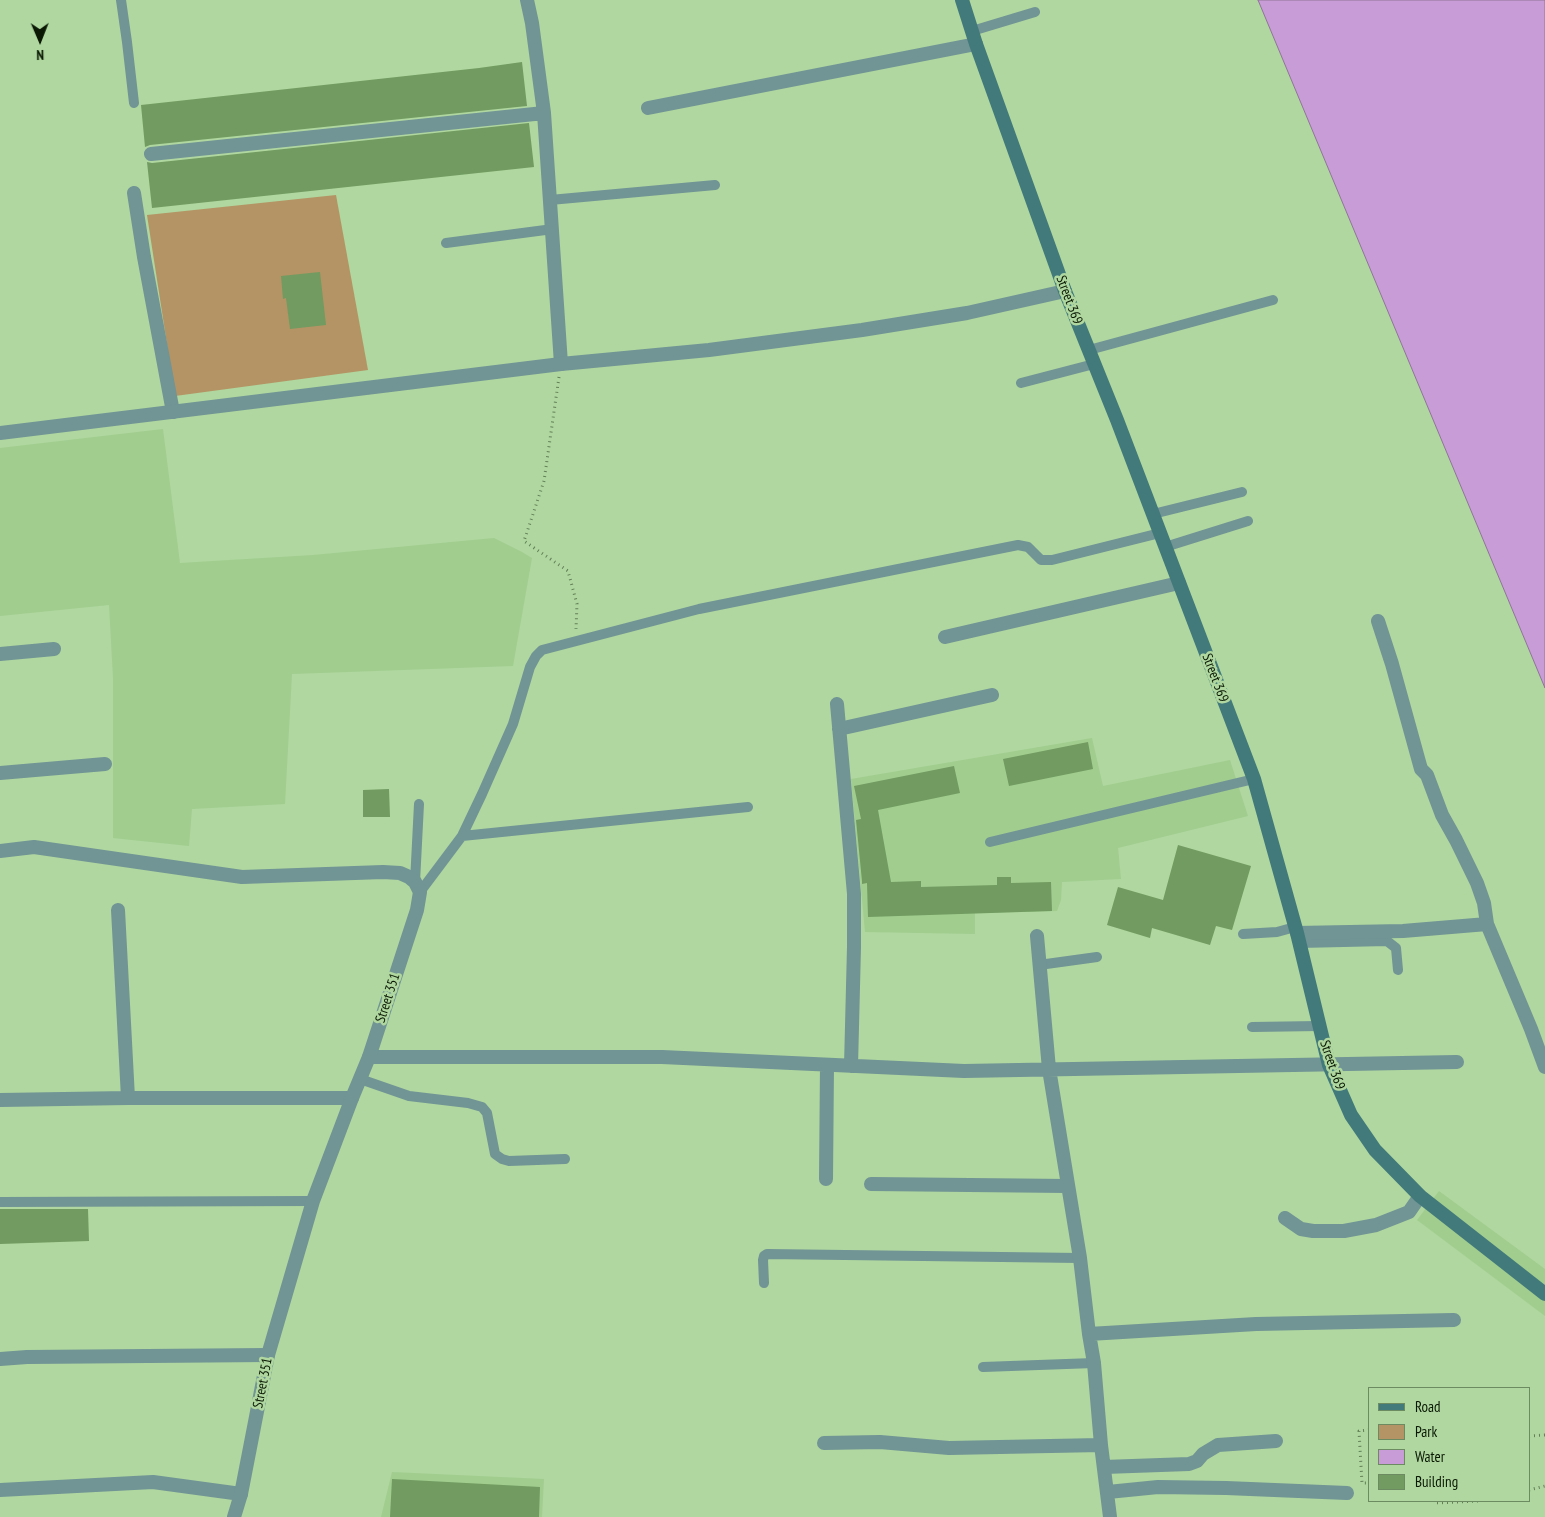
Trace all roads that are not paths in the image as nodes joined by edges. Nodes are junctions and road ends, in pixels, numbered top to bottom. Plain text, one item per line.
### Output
1 (121, 0) edge
2 (527, 0) edge
3 (962, 0) edge
4 (1036, 12) dead end
5 (974, 37) junction
6 (134, 103) dead end
7 (648, 108) dead end
8 (544, 113) junction
9 (151, 154) dead end
10 (715, 185) dead end
11 (134, 192) dead end
12 (550, 200) junction
13 (552, 229) junction
14 (446, 243) dead end
15 (1065, 291) junction
16 (1273, 300) dead end
17 (1088, 350) junction
18 (561, 364) junction
19 (1094, 364) junction
20 (1022, 383) dead end
21 (173, 412) junction
22 (0, 433) edge
23 (1242, 492) dead end
24 (1152, 514) junction
25 (1248, 521) dead end
26 (1160, 533) junction
27 (1165, 547) junction
28 (1179, 583) junction
29 (1378, 621) dead end
30 (945, 637) dead end
31 (54, 649) dead end
32 (0, 654) edge
33 (992, 695) dead end
34 (837, 704) dead end
35 (839, 729) junction
36 (105, 764) dead end
37 (0, 773) edge
38 (1254, 779) junction
39 (419, 804) dead end
40 (748, 807) dead end
41 (462, 836) junction
42 (990, 842) dead end
43 (0, 852) edge
44 (417, 887) junction
45 (118, 910) dead end
46 (1487, 924) junction
47 (1243, 934) dead end
48 (1297, 934) junction
49 (1037, 936) dead end
50 (1097, 957) dead end
51 (1039, 965) junction
52 (1398, 970) dead end
53 (1319, 1026) junction
54 (1252, 1027) dead end
55 (370, 1057) junction
56 (1457, 1062) dead end
57 (827, 1065) junction
58 (1329, 1065) junction
59 (851, 1066) junction
60 (1545, 1067) edge
61 (1049, 1069) junction
62 (360, 1079) junction
63 (128, 1098) junction
64 (352, 1098) junction
65 (0, 1100) edge
66 (565, 1159) dead end
67 (826, 1179) dead end
68 (871, 1184) dead end
69 (1068, 1186) junction
70 (1420, 1196) junction
71 (313, 1201) junction
72 (0, 1202) edge
73 (1285, 1218) dead end
74 (1080, 1258) junction
75 (764, 1283) dead end
76 (1545, 1294) edge
77 (1454, 1320) dead end
78 (1089, 1334) junction
79 (268, 1355) junction
80 (0, 1359) edge
81 (1094, 1362) junction
82 (983, 1367) dead end
83 (1276, 1442) dead end
84 (824, 1443) dead end
85 (1101, 1445) junction
86 (1104, 1467) junction
87 (0, 1490) edge
88 (1108, 1492) junction
89 (1347, 1492) dead end
90 (241, 1494) junction
91 (234, 1517) edge
92 (1110, 1517) edge

1 - 6 lane
2 - 8 street
3 - 5 main road, Street 369
4 - 5 lane
5 - 7 street
5 - 15 main road, Street 369
8 - 9 street
8 - 12 street
10 - 12 lane
11 - 21 street
12 - 13 street
13 - 14 lane
13 - 18 street
15 - 17 main road, Street 369
15 - 18 street
16 - 17 lane
17 - 19 main road, Street 369
18 - 21 street
19 - 20 lane
19 - 24 main road, Street 369
21 - 22 street
23 - 24 lane
24 - 26 main road, Street 369
25 - 27 lane
26 - 27 main road, Street 369
26 - 41 lane
27 - 28 main road, Street 369
28 - 30 street
28 - 38 main road, Street 369
29 - 46 street
31 - 32 street
33 - 35 street
34 - 35 street
35 - 59 street
36 - 37 street
38 - 42 lane
38 - 48 main road, Street 369
39 - 44 lane
40 - 41 lane
41 - 44 lane
43 - 44 street
44 - 55 street, Street 351
45 - 63 street
46 - 48 street
46 - 60 street
47 - 48 lane
48 - 52 lane
48 - 53 main road, Street 369
49 - 51 street
50 - 51 lane
51 - 61 street
53 - 54 lane
53 - 58 main road, Street 369
55 - 57 street
55 - 62 street, Street 351
56 - 58 street
57 - 59 street
57 - 67 street
58 - 61 street
58 - 70 main road, Street 369
59 - 61 street
61 - 69 street
62 - 64 street, Street 351
62 - 66 lane
63 - 64 street
63 - 65 street
64 - 71 street, Street 351
68 - 69 street
69 - 74 street
70 - 73 street
70 - 76 main road, Street 369
71 - 72 lane
71 - 79 street, Street 351
74 - 75 lane
74 - 78 street
77 - 78 street
78 - 81 street
79 - 80 street
79 - 90 street, Street 351
81 - 82 lane
81 - 85 street
83 - 86 street
84 - 85 street
85 - 86 street
86 - 88 street
87 - 90 street
88 - 89 street
88 - 92 street
90 - 91 street, Street 351

